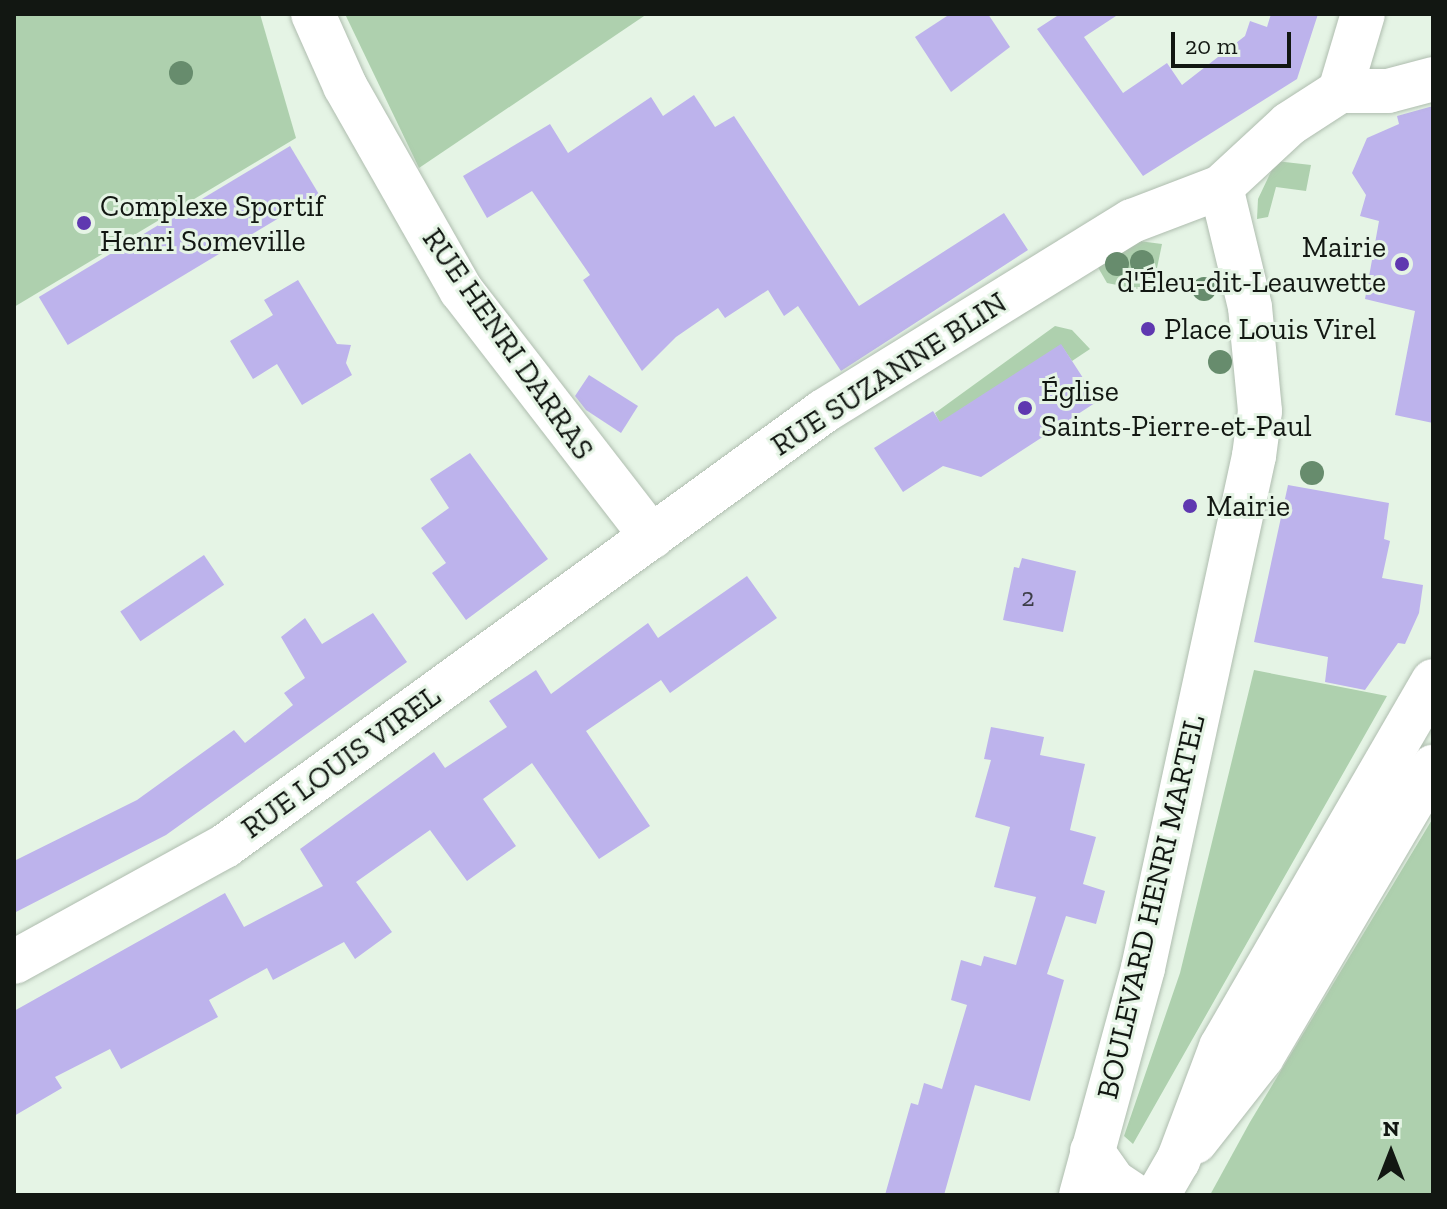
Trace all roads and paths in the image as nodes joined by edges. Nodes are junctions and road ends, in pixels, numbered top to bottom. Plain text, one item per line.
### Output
1 (313, 14) edge
2 (1363, 14) edge
3 (1433, 79) edge
4 (1325, 100) junction
5 (1221, 187) junction
6 (652, 537) junction
7 (1433, 681) edge
8 (1433, 767) edge
9 (14, 962) edge
10 (1092, 1151) junction
11 (1168, 1178) edge
12 (1081, 1195) edge
13 (1133, 1195) edge

1 - 6 street, RUE HENRI DARRAS
2 - 4 street
3 - 4 street
4 - 5 street, RUE SUZANNE BLIN
5 - 6 street, RUE SUZANNE BLIN
5 - 10 street, BOULEVARD HENRI MARTEL
6 - 9 street, RUE LOUIS VIREL
7 - 11 street
8 - 11 street
10 - 12 street, BOULEVARD HENRI MARTEL
10 - 13 street

